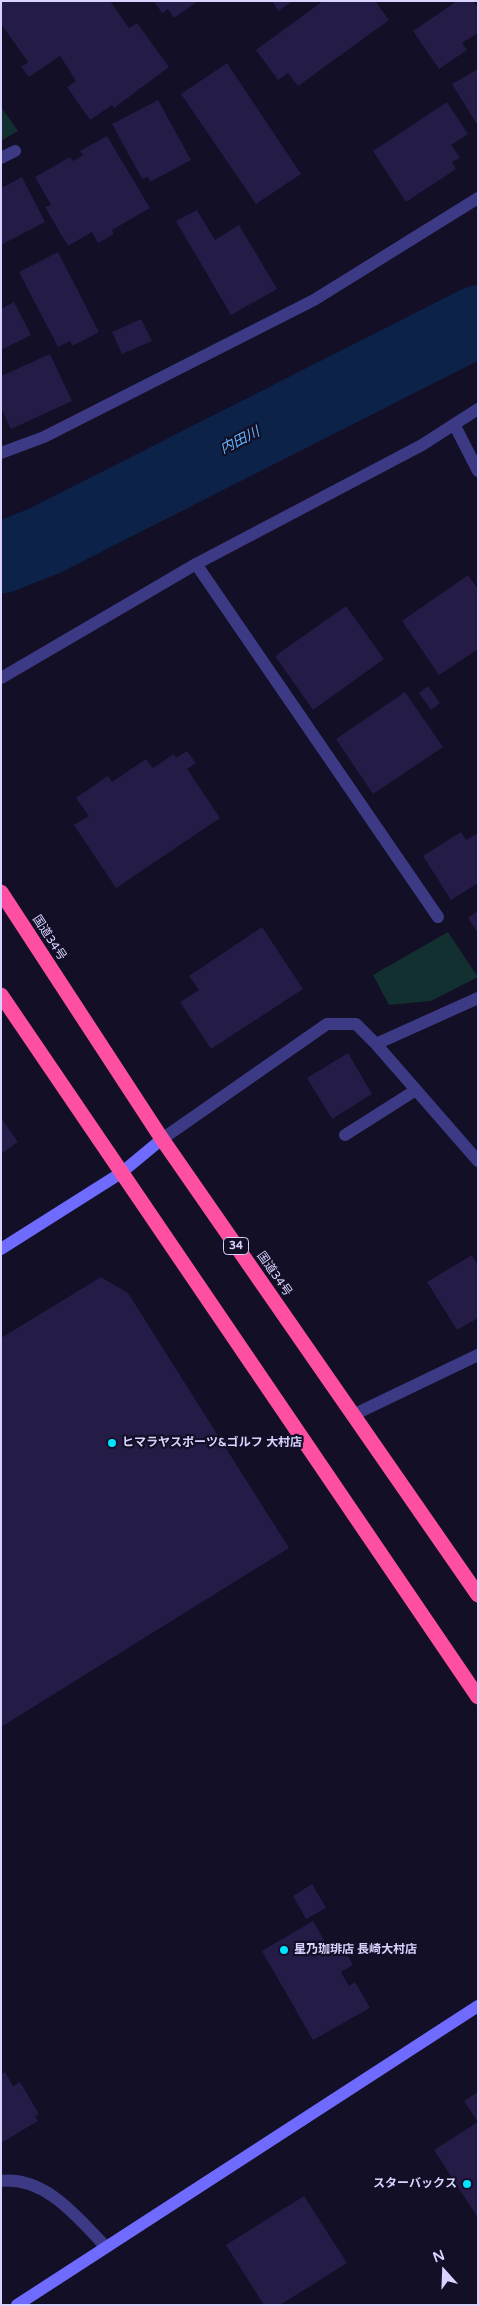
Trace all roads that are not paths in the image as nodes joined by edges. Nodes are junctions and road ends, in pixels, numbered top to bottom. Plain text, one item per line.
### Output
1 (15, 151) dead end
2 (1, 158) edge
3 (478, 198) edge
4 (478, 409) edge
5 (454, 424) junction
6 (1, 453) edge
7 (478, 471) edge
8 (196, 564) junction
9 (1, 678) edge
10 (1, 892) edge
11 (438, 917) dead end
12 (1, 995) edge
13 (478, 998) edge
14 (376, 1044) junction
15 (416, 1090) junction
16 (345, 1135) dead end
17 (162, 1139) junction
18 (478, 1160) edge
19 (121, 1173) junction
20 (1, 1249) edge
21 (478, 1355) edge
22 (353, 1415) junction
23 (478, 1595) edge
24 (478, 1696) edge
25 (478, 2006) edge
26 (1, 2181) edge
27 (106, 2247) junction
28 (17, 2305) edge

1 - 2 street
3 - 6 street
4 - 5 street
5 - 7 street
5 - 8 street
8 - 9 street
8 - 11 street
10 - 17 highway, 国道34号 / 34
12 - 19 highway
13 - 14 street
14 - 15 street
14 - 17 street
15 - 16 street
15 - 18 street
17 - 19 street
17 - 22 highway, 国道34号 / 34
19 - 20 street
19 - 24 highway
21 - 22 street
22 - 23 highway, 国道34号 / 34
25 - 27 street
26 - 27 street
27 - 28 street

